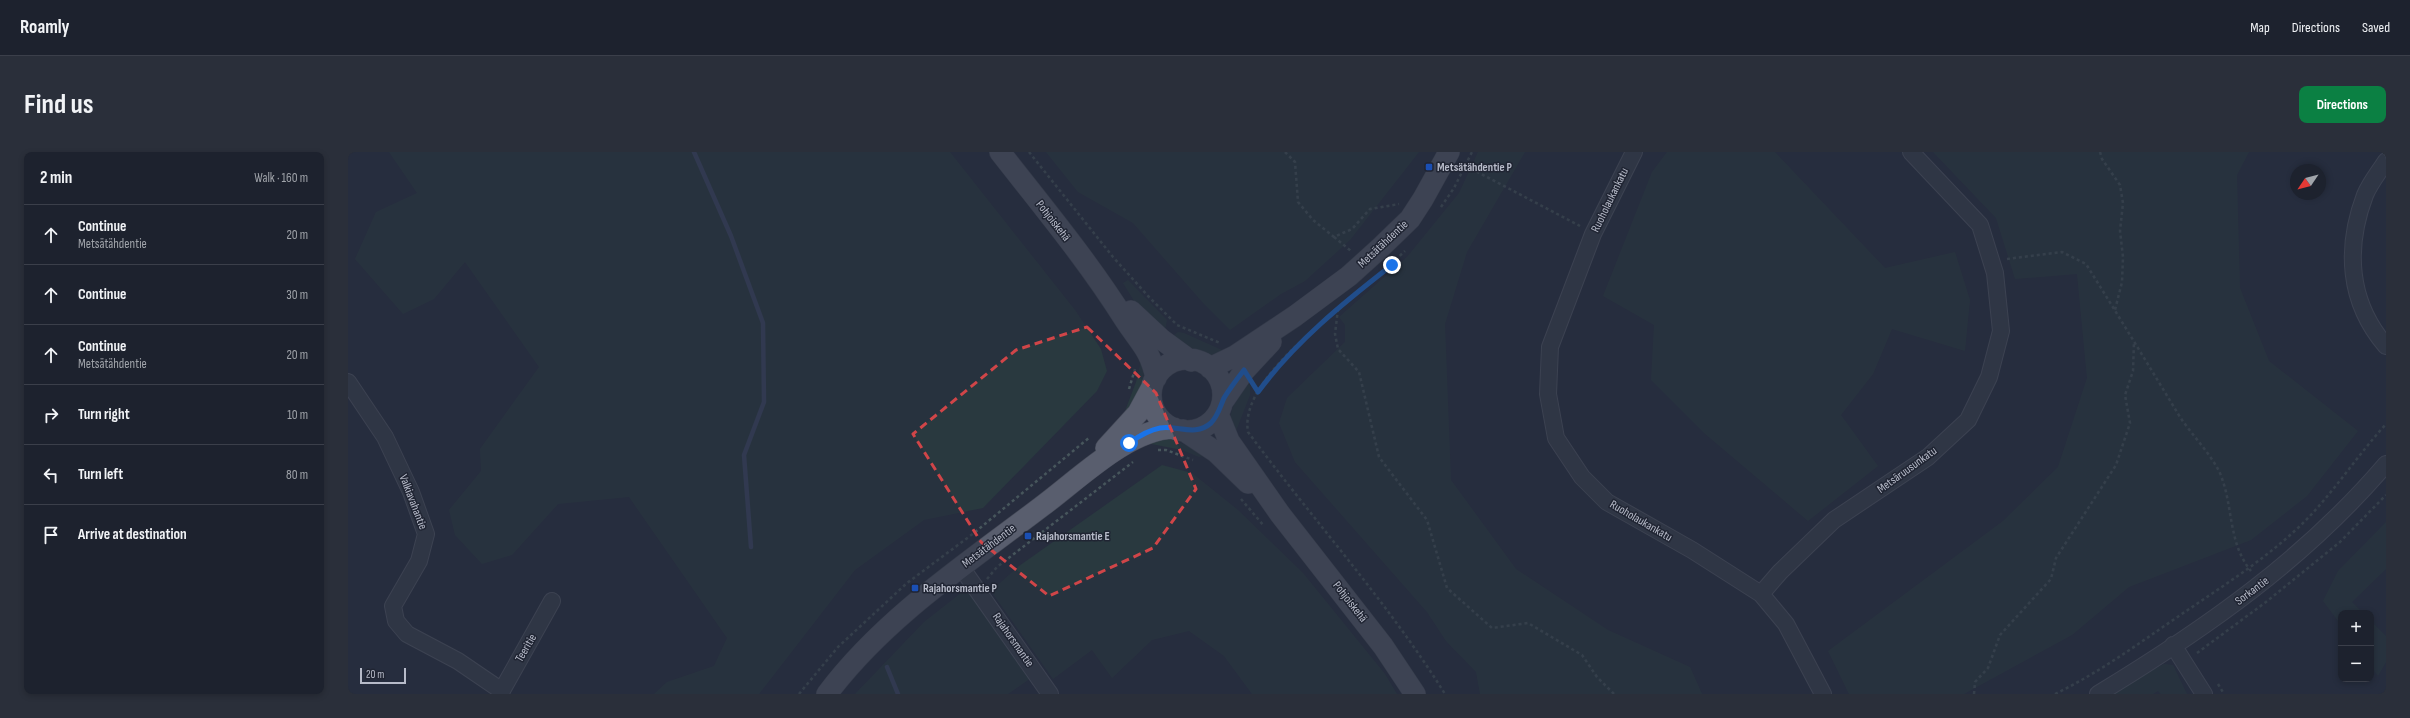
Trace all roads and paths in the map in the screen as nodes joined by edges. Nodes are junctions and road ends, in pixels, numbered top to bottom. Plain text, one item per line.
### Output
1 (1000, 152) edge
2 (1029, 152) edge
3 (1285, 152) edge
4 (1448, 152) edge
5 (1472, 152) edge
6 (1634, 152) edge
7 (1911, 152) edge
8 (2100, 152) edge
9 (2386, 161) edge
10 (1466, 166) junction
11 (1430, 206) junction
12 (1593, 234) junction
13 (1334, 237) junction
14 (1408, 248) dead end
15 (1991, 261) junction
16 (1363, 262) junction
17 (1381, 273) dead end
18 (1343, 304) dead end
19 (1338, 309) junction
20 (2115, 310) junction
21 (1177, 324) junction
22 (2134, 342) junction
23 (1154, 344) junction
24 (2386, 346) edge
25 (1240, 363) junction
26 (1201, 364) junction
27 (348, 382) edge
28 (1154, 382) junction
29 (1128, 392) dead end
30 (1258, 392) junction
31 (1221, 407) junction
32 (2386, 424) edge
33 (1178, 429) junction
34 (1094, 434) dead end
35 (1150, 450) dead end
36 (1136, 460) dead end
37 (1197, 462) dead end
38 (2386, 464) edge
39 (1087, 470) junction
40 (1236, 494) dead end
41 (1274, 521) junction
42 (961, 567) junction
43 (2249, 569) junction
44 (2261, 584) junction
45 (978, 590) junction
46 (1761, 594) junction
47 (552, 601) dead end
48 (2173, 645) junction
49 (501, 692) edge
50 (799, 694) edge
51 (828, 694) edge
52 (1050, 694) edge
53 (1415, 694) edge
54 (1445, 694) edge
55 (1614, 694) edge
56 (1822, 694) edge
57 (1974, 694) edge
58 (2055, 694) edge
59 (2098, 694) edge
60 (2204, 694) edge

1 - 23 main road, Pohjoiskehä
2 - 21 path
3 - 13 path
4 - 11 main road, Metsätähdentie
5 - 10 path
6 - 12 street, Ruoholaukankatu
7 - 15 street, Metsäruusunkatu
8 - 20 path
9 - 24 street
10 - 11 path
10 - 12 path
11 - 13 path
11 - 16 main road, Metsätähdentie
12 - 46 street, Ruoholaukankatu
13 - 16 path
14 - 17 path
15 - 20 path
15 - 46 street, Metsäruusunkatu
16 - 25 main road, Metsätähdentie
18 - 19 path
19 - 30 path
19 - 55 path
20 - 22 path
21 - 23 path
21 - 25 path
22 - 43 path
22 - 57 path
23 - 26 main road, Pohjoiskehä
23 - 28 main road, Pohjoiskehä
23 - 29 path
25 - 26 main road, Metsätähdentie
25 - 30 path
25 - 31 main road, Metsätähdentie
26 - 28 main road
26 - 31 main road
27 - 49 street, Valkiavahantie
28 - 33 main road
28 - 39 main road, Metsätähdentie
30 - 54 path
31 - 33 main road
31 - 41 main road, Pohjoiskehä
32 - 43 path
33 - 39 main road, Metsätähdentie
33 - 41 main road, Pohjoiskehä
34 - 50 path
35 - 37 path
36 - 45 path
38 - 44 street, Sorkantie
39 - 42 main road, Metsätähdentie
40 - 41 path
41 - 53 main road, Pohjoiskehä
42 - 45 street, Rajahorsmantie
42 - 51 main road, Metsätähdentie
43 - 44 path
43 - 58 path
44 - 48 street, Sorkantie
45 - 52 street, Rajahorsmantie
46 - 56 street, Ruoholaukankatu
47 - 49 street, Teeritie
48 - 59 street, Sorkantie
48 - 60 street

